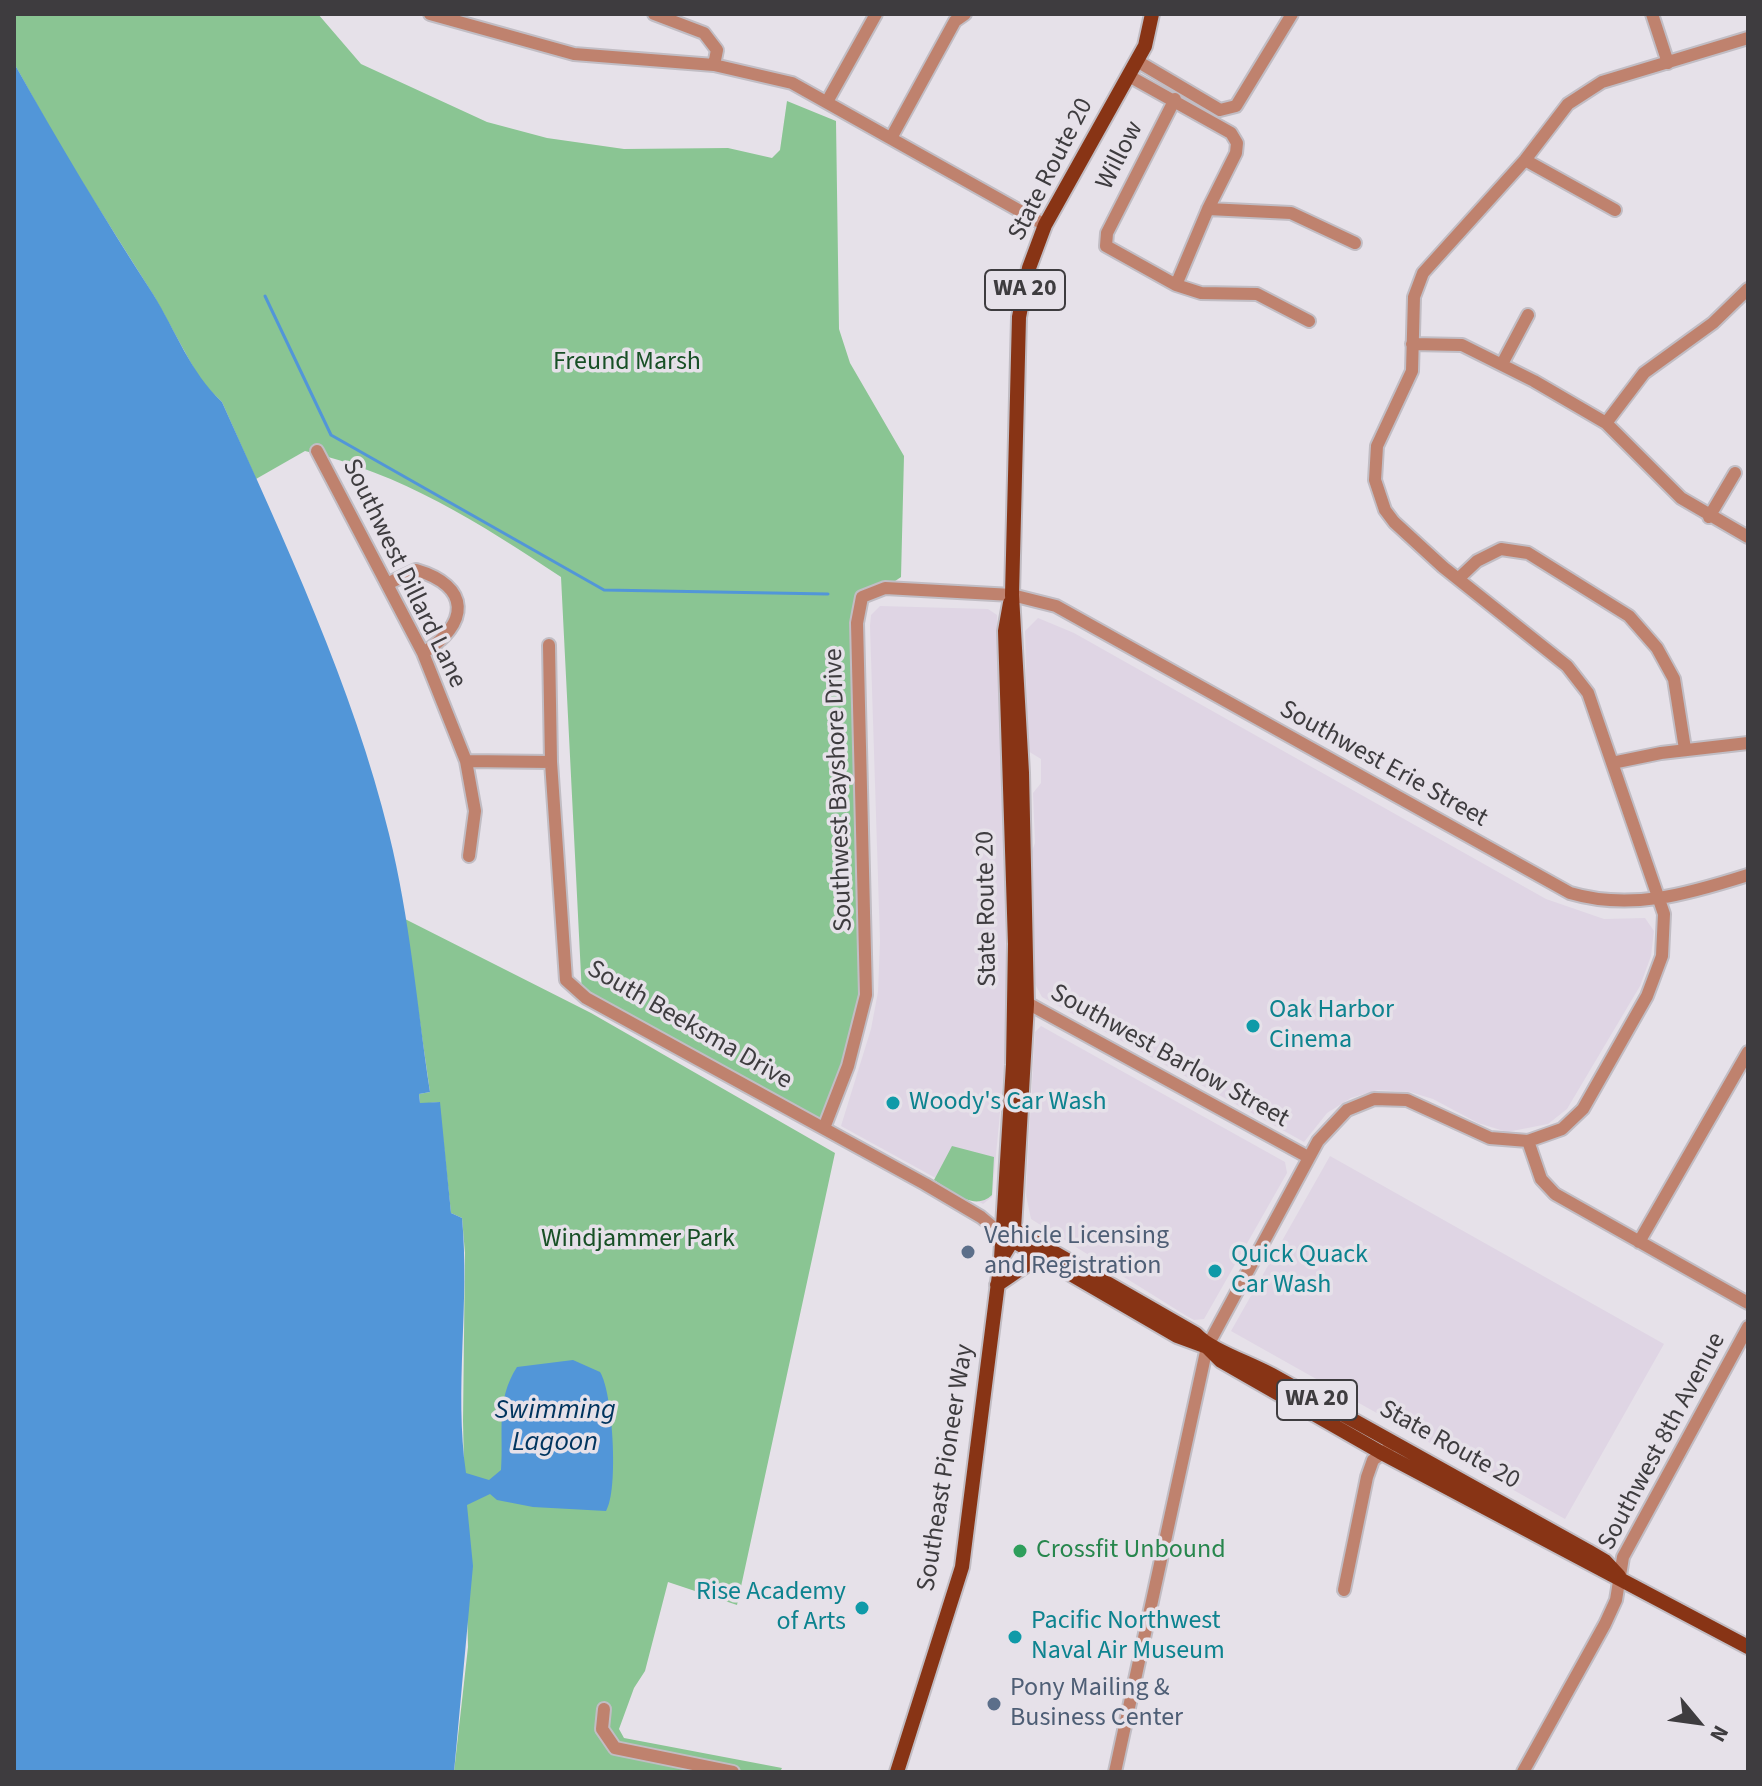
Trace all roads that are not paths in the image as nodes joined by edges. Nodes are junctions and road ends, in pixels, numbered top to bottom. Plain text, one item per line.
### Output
1 (430, 14) edge
2 (654, 14) edge
3 (876, 14) edge
4 (965, 14) edge
5 (1152, 14) edge
6 (1292, 14) edge
7 (1652, 14) edge
8 (1748, 38) edge
9 (1137, 61) junction
10 (1668, 63) junction
11 (709, 65) junction
12 (1129, 76) junction
13 (1175, 99) junction
14 (828, 100) junction
15 (891, 138) junction
16 (1525, 160) junction
17 (1208, 209) junction
18 (1615, 210) dead end
19 (1045, 225) junction
20 (1355, 243) dead end
21 (1176, 285) junction
22 (1747, 292) edge
23 (1528, 315) dead end
24 (1309, 321) dead end
25 (1412, 344) junction
26 (1502, 364) junction
27 (1606, 423) junction
28 (317, 451) dead end
29 (1735, 473) dead end
30 (1709, 517) junction
31 (1748, 537) edge
32 (1458, 579) junction
33 (389, 583) junction
34 (1012, 595) junction
35 (549, 645) dead end
36 (423, 653) junction
37 (1748, 743) edge
38 (1685, 749) junction
39 (466, 761) junction
40 (551, 762) junction
41 (1612, 763) junction
42 (469, 856) dead end
43 (1748, 875) edge
44 (1660, 899) junction
45 (1014, 990) junction
46 (1027, 1004) junction
47 (1748, 1052) edge
48 (824, 1128) junction
49 (1528, 1141) junction
50 (1308, 1157) junction
51 (1007, 1232) junction
52 (1639, 1242) junction
53 (1046, 1261) junction
54 (997, 1285) junction
55 (1748, 1303) edge
56 (1748, 1327) edge
57 (1207, 1347) junction
58 (1408, 1450) junction
59 (1380, 1452) junction
60 (1619, 1577) junction
61 (1344, 1590) dead end
62 (1748, 1647) edge
63 (604, 1709) dead end
64 (733, 1772) edge
65 (897, 1772) edge
66 (1115, 1772) edge
67 (1523, 1772) edge

1 - 11 street
2 - 11 street
3 - 14 street
4 - 15 street
5 - 9 main road, State Route 20 / WA 20
6 - 9 street
7 - 10 street
8 - 10 street
9 - 12 main road, State Route 20 / WA 20
10 - 16 street
11 - 14 street
12 - 13 street
12 - 19 main road, State Route 20 / WA 20
13 - 17 street
13 - 21 street, Willow
14 - 15 street
15 - 19 street
16 - 18 street
16 - 25 street
17 - 20 street
17 - 21 street
19 - 34 main road, State Route 20 / WA 20
21 - 24 street
22 - 27 street
23 - 26 street
25 - 26 street
25 - 32 street
26 - 27 street
27 - 30 street
28 - 33 street, Southwest Dillard Lane
29 - 30 street
30 - 31 street
32 - 38 street
32 - 41 street
33 - 36 street, Southwest Dillard Lane
33 - 36 street
34 - 44 street, Southwest Erie Street
34 - 45 main road, State Route 20 / WA 20
34 - 46 main road, State Route 20 / WA 20
34 - 48 street, Southwest Bayshore Drive
35 - 40 street
36 - 39 street, Southwest Dillard Lane
37 - 38 street
38 - 41 street
39 - 40 street
39 - 42 street, Southwest Dillard Lane
40 - 48 street, South Beeksma Drive
41 - 44 street
43 - 44 street, Southwest Erie Street
44 - 49 street
45 - 46 street, Southwest Barlow Street
45 - 51 main road, State Route 20 / WA 20
46 - 50 street, Southwest Barlow Street
46 - 51 main road, WA 20
47 - 52 street
48 - 51 street, South Beeksma Drive
49 - 50 street
49 - 52 street
50 - 57 street
51 - 53 main road, State Route 20 / WA 20
51 - 54 main road, Southeast Pioneer Way
51 - 57 main road, State Route 20 / WA 20
52 - 55 street
53 - 54 main road
53 - 57 main road, State Route 20 / WA 20
54 - 65 main road, Southeast Pioneer Way
56 - 60 street, Southwest 8th Avenue
57 - 58 main road, State Route 20 / WA 20
57 - 59 main road, State Route 20 / WA 20
57 - 66 street
58 - 59 street
58 - 60 main road, State Route 20 / WA 20
59 - 60 main road, State Route 20 / WA 20
59 - 61 street
60 - 62 main road, State Route 20 / WA 20
60 - 67 street, Southwest 8th Avenue
63 - 64 street

